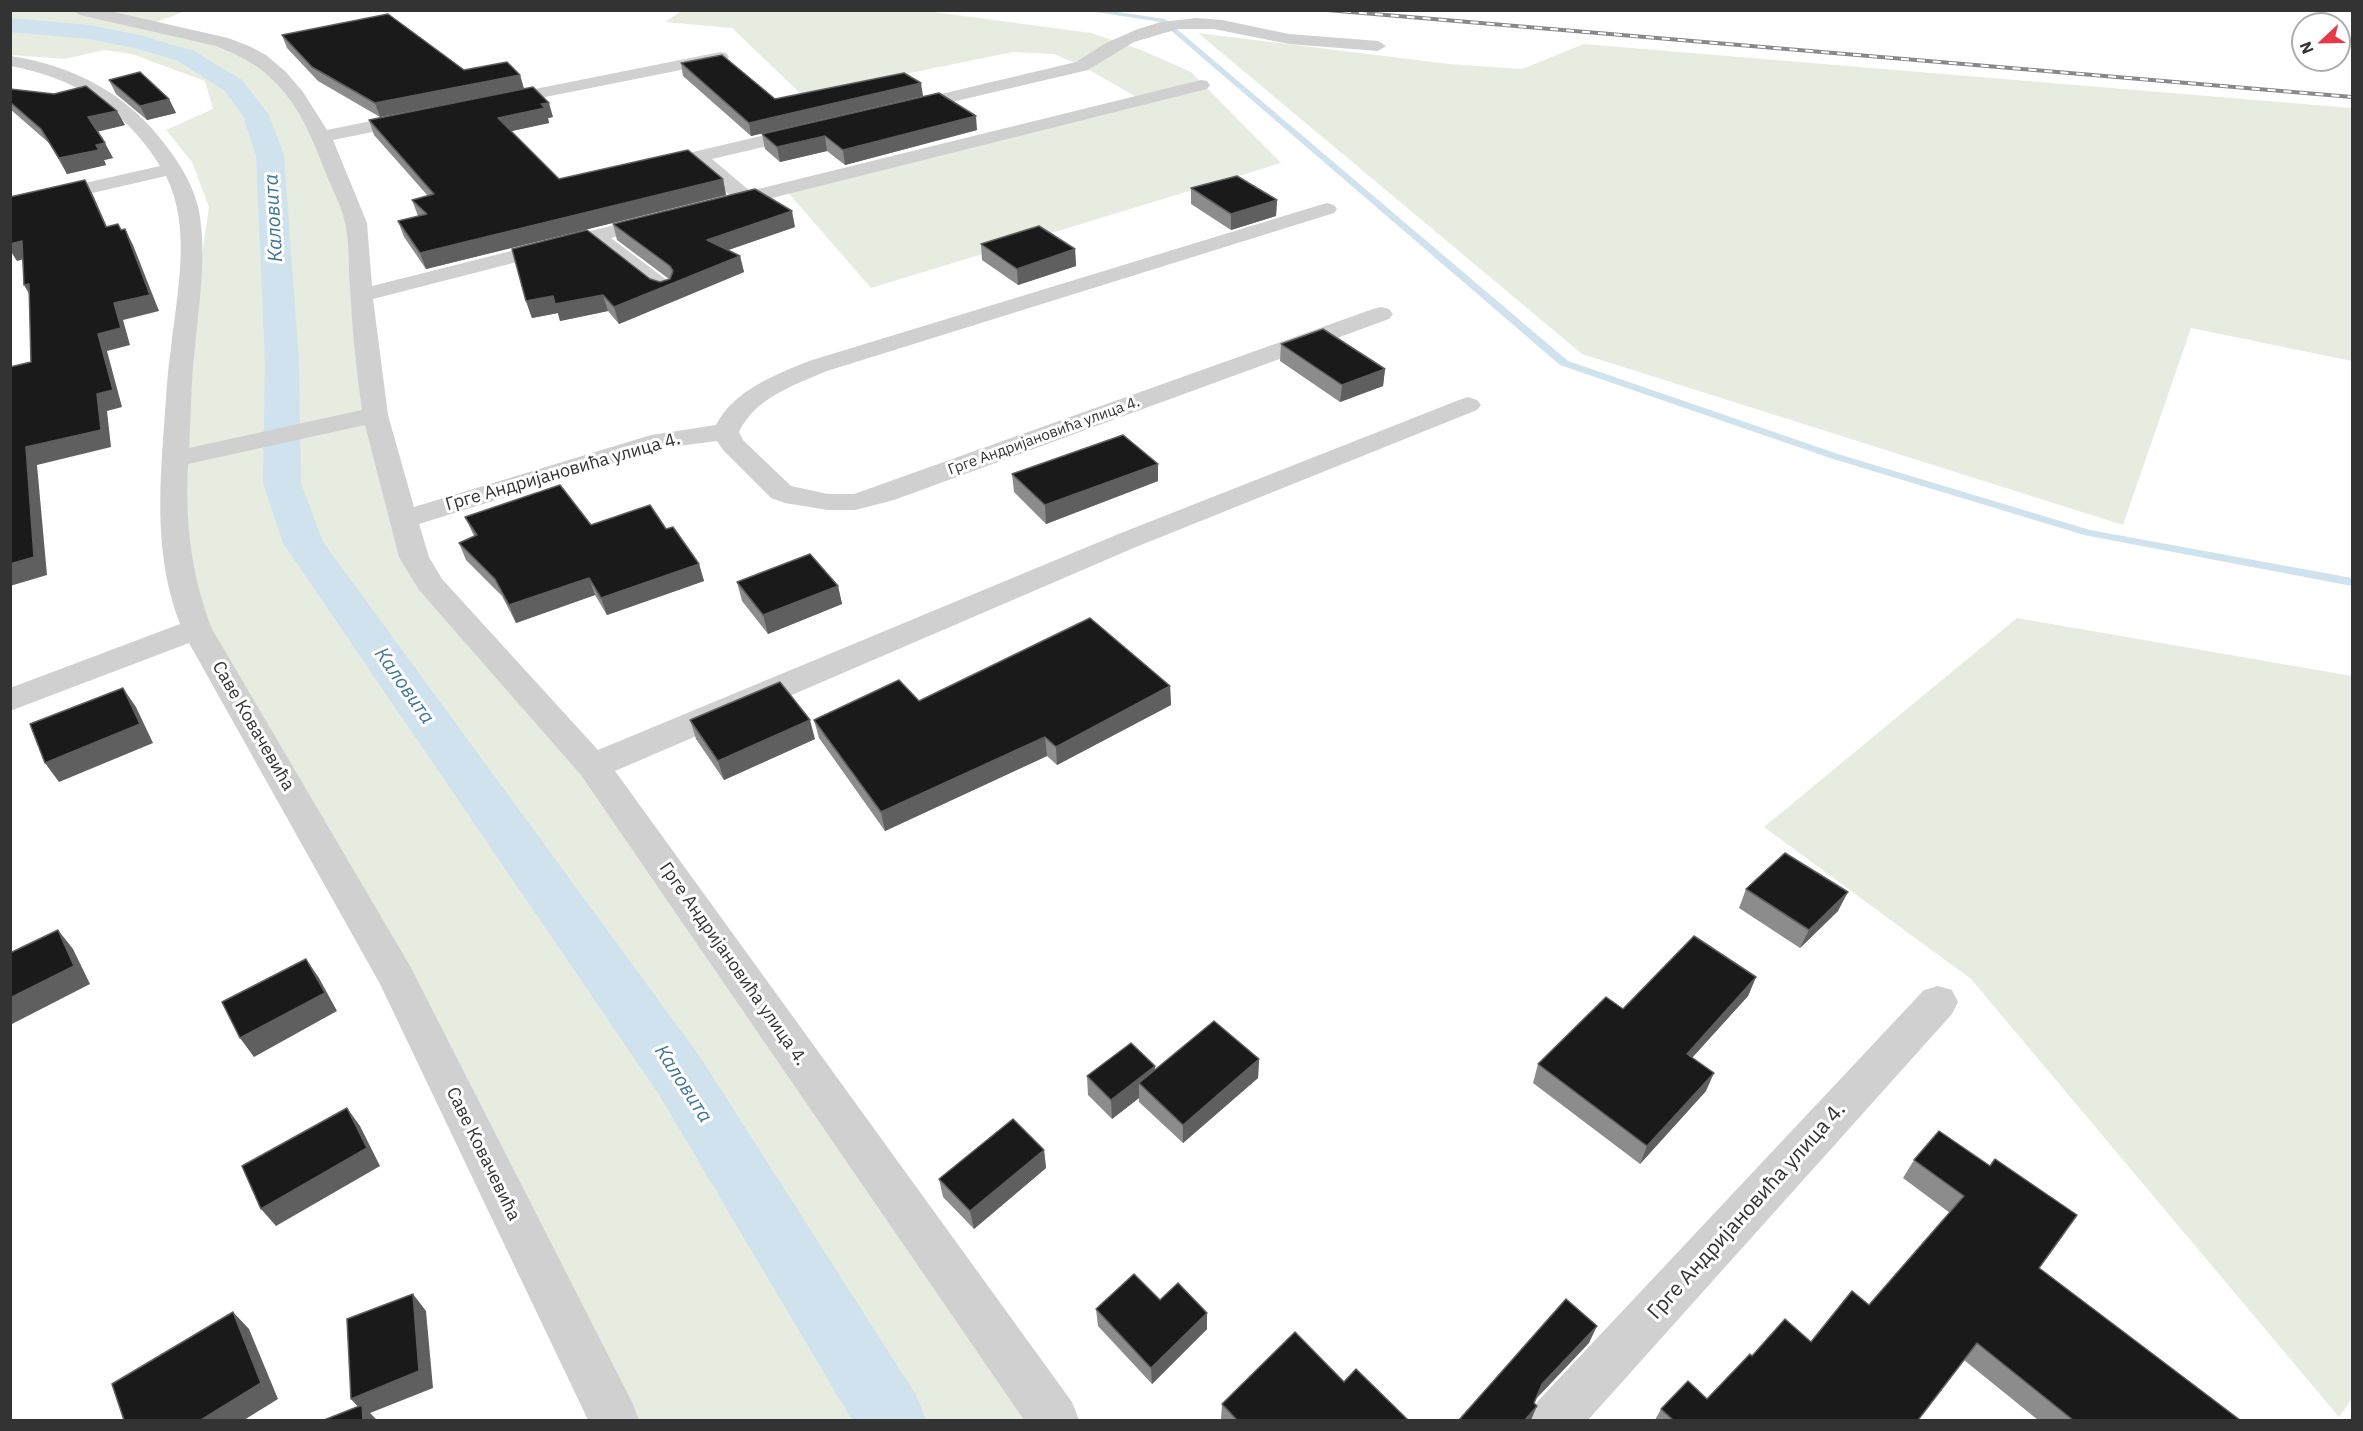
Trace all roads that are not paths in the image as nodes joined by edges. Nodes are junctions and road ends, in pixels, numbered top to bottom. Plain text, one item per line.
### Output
1 (80, 10) edge
2 (1378, 46) dead end
3 (720, 57) edge
4 (10, 61) edge
5 (1201, 85) dead end
6 (474, 106) edge
7 (883, 113) edge
8 (428, 116) edge
9 (825, 127) edge
10 (322, 137) junction
11 (173, 169) junction
12 (745, 198) junction
13 (10, 206) edge
14 (1327, 209) dead end
15 (699, 210) edge
16 (676, 216) edge
17 (595, 236) junction
18 (664, 289) edge
19 (362, 295) junction
20 (1381, 314) dead end
21 (1468, 405) dead end
22 (375, 415) junction
23 (726, 432) junction
24 (192, 455) junction
25 (402, 520) junction
26 (197, 629) junction
27 (10, 700) edge
28 (593, 766) junction
29 (1938, 1002) dead end
30 (614, 1420) edge
31 (1054, 1420) edge
32 (1556, 1420) edge

1 - 10 street, Грге Андријановића улица 4.
2 - 7 street
3 - 6 street
4 - 11 street, Саве Ковачевића
5 - 12 street
8 - 10 street
9 - 12 street
10 - 19 street, Грге Андријановића улица 4.
11 - 13 street
11 - 24 street, Саве Ковачевића
12 - 15 street
14 - 23 street
16 - 17 street
17 - 18 street
17 - 19 street
19 - 22 street, Грге Андријановића улица 4.
20 - 23 street, Грге Андријановића улица 4.
21 - 28 street
22 - 24 street
22 - 25 street, Грге Андријановића улица 4.
23 - 25 street, Грге Андријановића улица 4.
24 - 26 street, Саве Ковачевића
25 - 28 street, Грге Андријановића улица 4.
26 - 27 street
26 - 30 street, Саве Ковачевића
28 - 31 street, Грге Андријановића улица 4.
29 - 32 street, Грге Андријановића улица 4.

